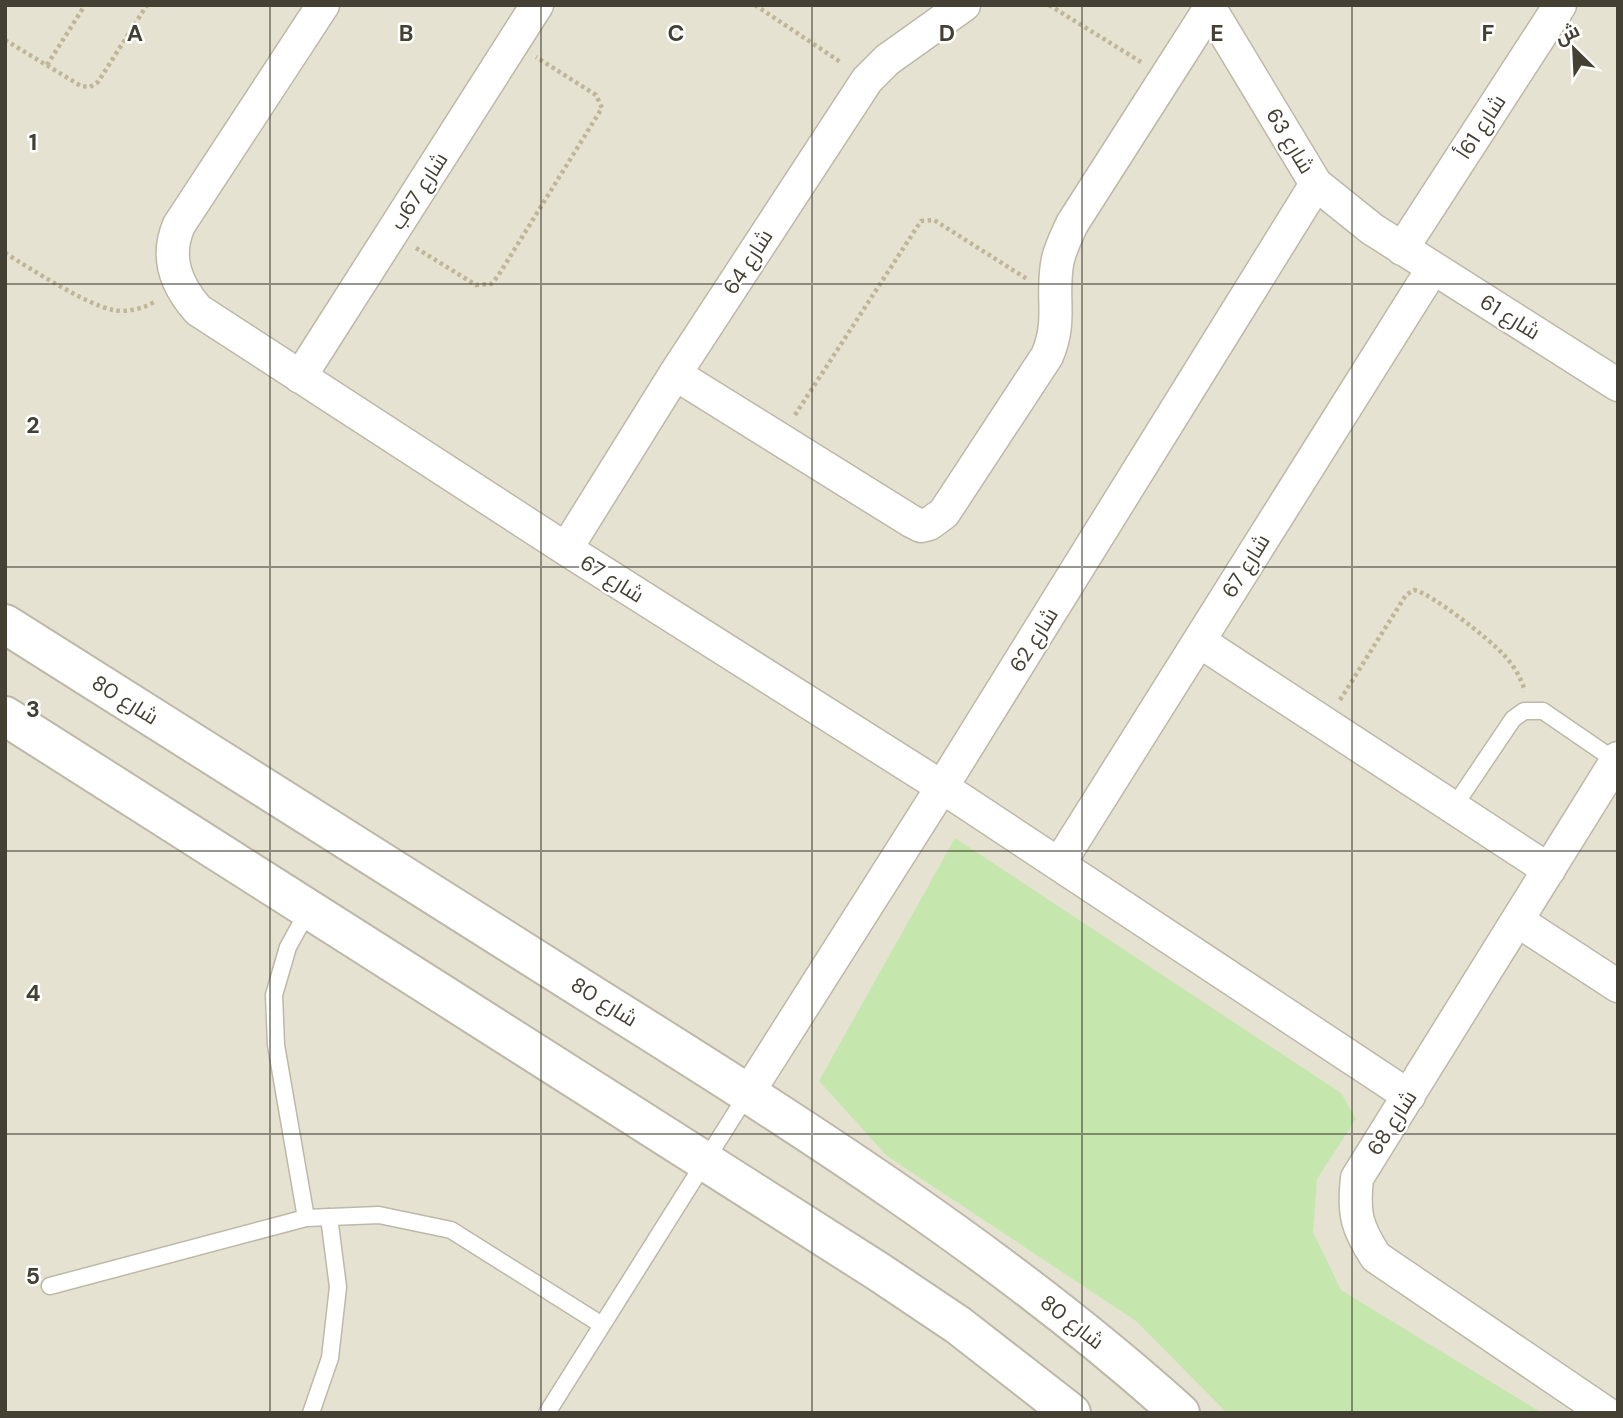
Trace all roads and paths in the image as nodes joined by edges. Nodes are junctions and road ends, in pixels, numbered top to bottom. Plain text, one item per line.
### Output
1 (85, 5) edge
2 (147, 5) edge
3 (323, 5) edge
4 (536, 5) edge
5 (755, 5) edge
6 (964, 5) edge
7 (1049, 5) edge
8 (1560, 5) edge
9 (1209, 7) edge
10 (5, 40) edge
11 (513, 43) junction
12 (47, 65) junction
13 (1166, 78) junction
14 (867, 80) junction
15 (1316, 184) junction
16 (392, 233) junction
17 (1402, 249) junction
18 (5, 253) edge
19 (1433, 268) junction
20 (178, 279) junction
21 (1054, 297) junction
22 (675, 374) junction
23 (300, 377) junction
24 (1618, 385) edge
25 (779, 439) junction
26 (566, 550) junction
27 (5, 624) edge
28 (1199, 641) junction
29 (1530, 709) junction
30 (5, 716) edge
31 (1326, 724) junction
32 (1617, 760) edge
33 (942, 788) junction
34 (1453, 807) junction
35 (1059, 864) junction
36 (1549, 870) junction
37 (309, 909) junction
38 (1518, 921) junction
39 (1618, 986) edge
40 (748, 1093) junction
41 (1409, 1096) junction
42 (705, 1161) junction
43 (306, 1217) junction
44 (329, 1217) junction
45 (50, 1286) dead end
46 (602, 1325) junction
47 (311, 1413) edge
48 (547, 1413) edge
49 (1071, 1413) edge
50 (1180, 1413) edge
51 (1606, 1413) edge

1 - 12 path
2 - 12 path
3 - 20 street
4 - 11 street, شارع 67ب
5 - 14 path
6 - 14 street, شارع 64
7 - 13 path
8 - 17 street, شارع 61أ
9 - 13 street
9 - 15 street, شارع 63
10 - 12 path
11 - 16 street, شارع 67ب
11 - 16 path
13 - 21 street
14 - 22 street, شارع 64
15 - 17 street, شارع 63
15 - 33 street, شارع 62
16 - 23 street, شارع 67ب
17 - 19 street, شارع 61
18 - 20 path
19 - 24 street, شارع 61
19 - 28 street, شارع 67
20 - 23 street, شارع 67
21 - 25 path
21 - 25 street
22 - 25 street
22 - 26 street, شارع 64
23 - 26 street, شارع 67
26 - 33 street, شارع 67
27 - 40 street, شارع 80
28 - 31 street
28 - 35 street, شارع 67
29 - 31 path
29 - 32 lane
29 - 34 lane
30 - 37 street
31 - 34 street
32 - 36 street, شارع 68
33 - 35 street, شارع 67
33 - 40 street, شارع 62
34 - 36 street
35 - 41 street, شارع 67
36 - 38 street, شارع 68
37 - 42 street
37 - 43 lane
38 - 39 street
38 - 41 street, شارع 68
40 - 42 lane
40 - 50 street, شارع 80
41 - 51 street, شارع 68
42 - 46 lane
42 - 49 street
43 - 44 lane
43 - 45 lane
44 - 46 lane
44 - 47 lane
46 - 48 lane

